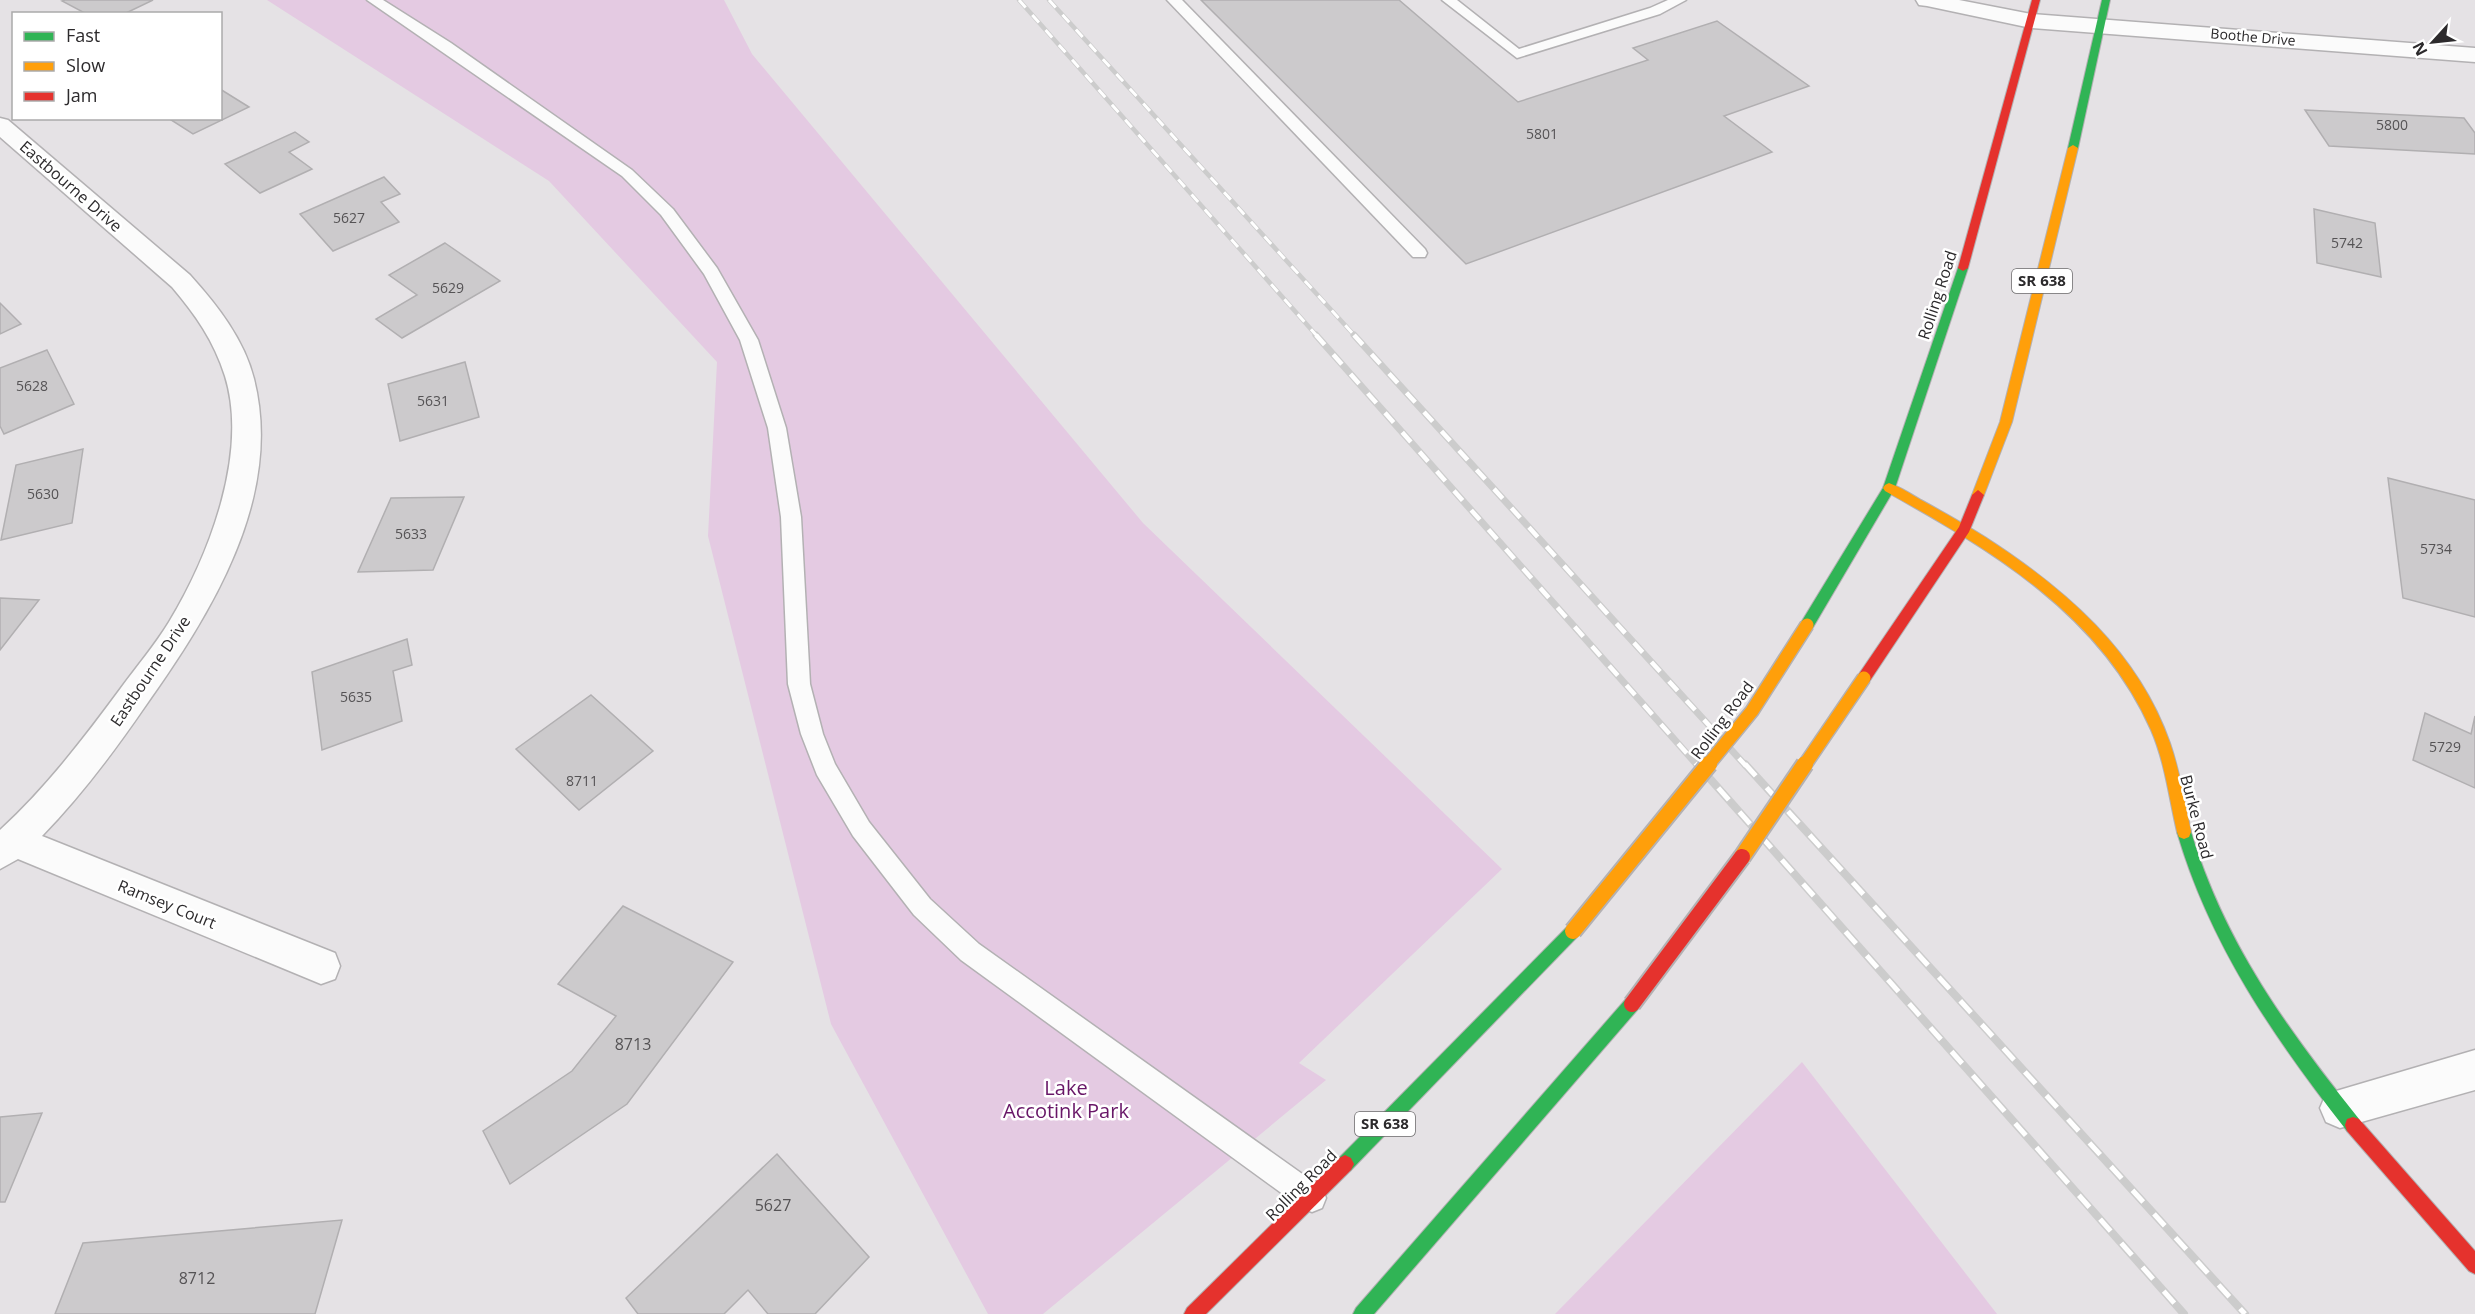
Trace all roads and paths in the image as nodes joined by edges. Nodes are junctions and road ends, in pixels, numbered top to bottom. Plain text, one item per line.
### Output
1 (374, 0) edge
2 (1174, 0) edge
3 (1449, 0) edge
4 (1640, 0) edge
5 (1679, 0) edge
6 (1927, 0) edge
7 (2106, 0) edge
8 (1655, 10) junction
9 (2034, 10) edge
10 (2100, 27) junction
11 (2475, 55) edge
12 (0, 126) edge
13 (1419, 253) dead end
14 (1889, 488) junction
15 (1965, 529) junction
16 (7, 847) edge
17 (321, 966) dead end
18 (2475, 1070) edge
19 (2340, 1108) junction
20 (1312, 1198) junction
21 (2475, 1265) edge
22 (1194, 1314) edge
23 (1362, 1314) edge

1 - 20 lane
2 - 13 lane
3 - 8 lane
4 - 8 lane
5 - 8 lane
6 - 9 street, Boothe Drive
7 - 10 main road, SR 638
9 - 10 street, Boothe Drive
9 - 14 main road, Rolling Road / SR 638
10 - 11 street, Boothe Drive
10 - 15 main road, SR 638
12 - 16 street, Eastbourne Drive
14 - 15 main road, Burke Road
14 - 20 main road, Rolling Road / SR 638, bridge
15 - 19 main road, Burke Road
15 - 23 main road, SR 638, bridge
16 - 17 street, Ramsey Court
18 - 19 street
19 - 21 main road, Burke Road
20 - 22 main road, Rolling Road / SR 638

